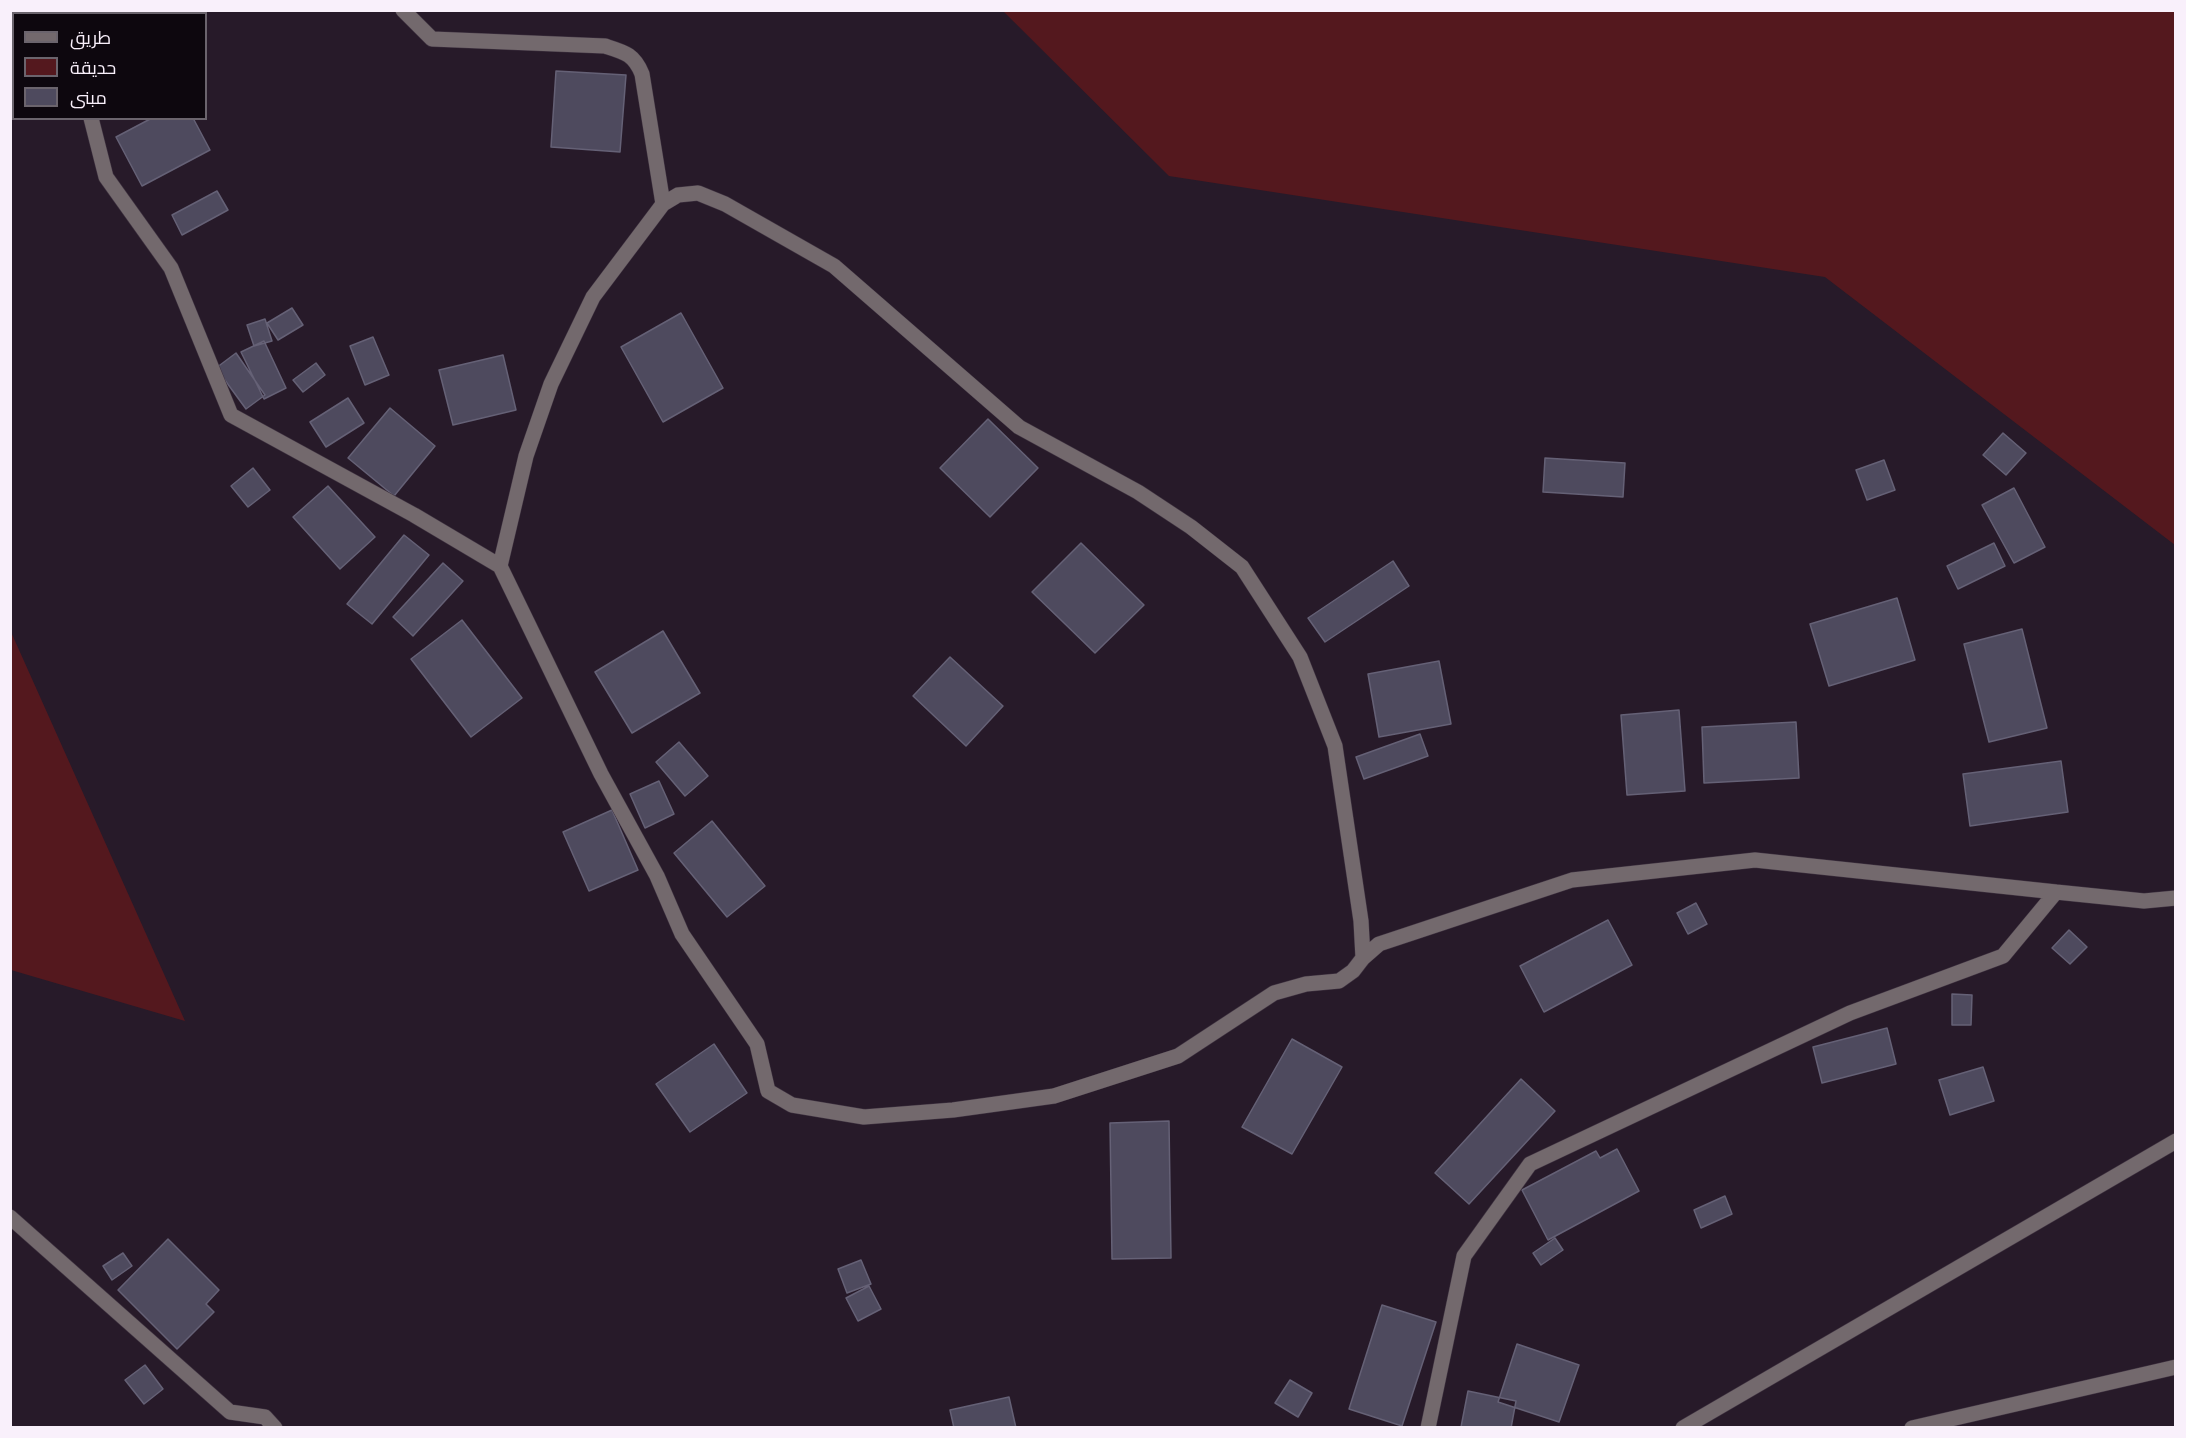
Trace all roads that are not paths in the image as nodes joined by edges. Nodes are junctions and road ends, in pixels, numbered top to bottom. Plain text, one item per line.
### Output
1 (403, 10) edge
2 (92, 120) edge
3 (663, 204) junction
4 (500, 566) junction
5 (2056, 892) junction
6 (2175, 898) edge
7 (1363, 958) junction
8 (2175, 1141) edge
9 (10, 1217) edge
10 (2175, 1367) edge
11 (274, 1428) edge
12 (1428, 1428) edge
13 (1683, 1428) edge
14 (1912, 1428) edge

1 - 3 street
2 - 4 street
3 - 4 street
3 - 7 street
4 - 7 street
5 - 6 street
5 - 7 street
5 - 12 street
8 - 13 street
9 - 11 street
10 - 14 street

